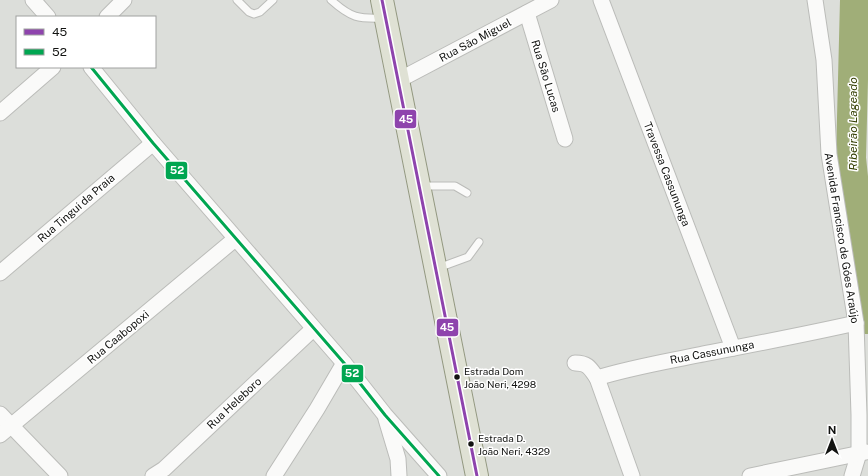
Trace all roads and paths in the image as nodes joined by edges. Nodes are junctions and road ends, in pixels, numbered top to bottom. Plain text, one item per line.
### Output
1 (33, 0) edge
2 (124, 0) edge
3 (237, 0) edge
4 (272, 0) edge
5 (332, 0) edge
6 (551, 0) edge
7 (601, 0) edge
8 (815, 0) edge
9 (384, 9) edge
10 (527, 13) junction
11 (47, 16) edge
12 (107, 16) edge
13 (52, 68) edge
14 (92, 68) edge
15 (399, 80) junction
16 (0, 113) edge
17 (565, 138) dead end
18 (152, 143) junction
19 (420, 186) junction
20 (467, 194) dead end
21 (236, 239) junction
22 (479, 242) dead end
23 (436, 268) junction
24 (0, 273) edge
25 (856, 323) junction
26 (313, 329) junction
27 (733, 348) junction
28 (575, 363) dead end
29 (344, 364) junction
30 (597, 378) junction
31 (0, 414) edge
32 (385, 415) junction
33 (6, 430) edge
34 (863, 452) edge
35 (398, 459) junction
36 (60, 476) edge
37 (153, 476) edge
38 (274, 476) edge
39 (399, 476) edge
40 (411, 476) edge
41 (439, 476) edge
42 (477, 476) edge
43 (632, 476) edge
44 (750, 476) edge
45 (852, 476) edge

1 - 11 street
2 - 12 street
3 - 4 lane
5 - 9 lane
6 - 10 street, Rua São Miguel
7 - 27 street, Travessa Cassununga
8 - 25 street, Avenida Francisco de Góes Araújo
9 - 15 main road
10 - 15 street, Rua São Miguel
10 - 17 street, Rua São Lucas
13 - 16 street
14 - 18 street
15 - 19 main road
18 - 21 street
18 - 24 street, Rua Tingui da Praia
19 - 20 lane
19 - 23 main road
21 - 26 street
21 - 33 street, Rua Caabopoxi
22 - 23 lane
23 - 42 main road
25 - 27 street, Rua Cassununga
25 - 34 street, Avenida Francisco de Góes Araújo
26 - 29 street
26 - 37 street, Rua Heleboro
27 - 30 street, Rua Cassununga
28 - 30 street
29 - 32 street
29 - 38 street
30 - 43 street
31 - 33 street
32 - 35 street
32 - 41 street
33 - 36 street
34 - 44 street
34 - 45 street, Avenida Francisco de Góes Araújo
35 - 39 street
35 - 40 street

